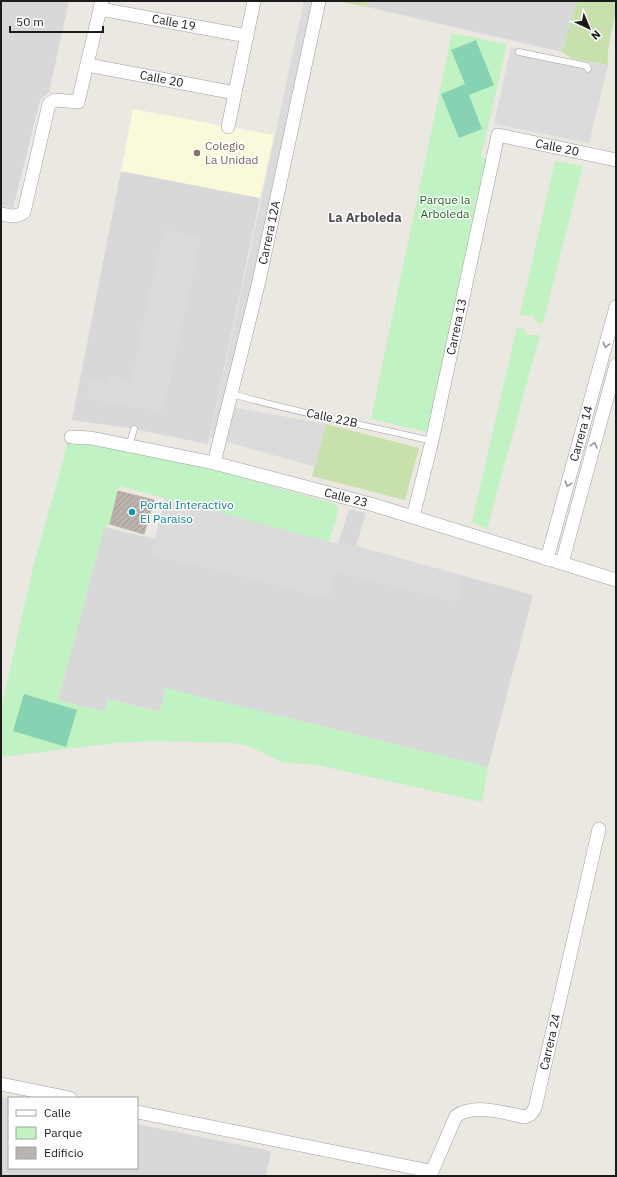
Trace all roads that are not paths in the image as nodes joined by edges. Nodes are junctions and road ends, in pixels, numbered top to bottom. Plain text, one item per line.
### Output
1 (254, 1) edge
2 (319, 1) edge
3 (101, 5) edge
4 (247, 36) junction
5 (519, 52) dead end
6 (88, 65) junction
7 (588, 69) dead end
8 (235, 94) junction
9 (228, 126) dead end
10 (498, 135) joint
11 (616, 160) edge
12 (1, 214) edge
13 (616, 308) edge
14 (616, 365) edge
15 (232, 394) junction
16 (134, 429) dead end
17 (71, 437) dead end
18 (432, 441) junction
19 (129, 446) junction
20 (214, 463) junction
21 (412, 517) junction
22 (547, 559) junction
23 (562, 563) junction
24 (616, 580) edge
25 (599, 829) dead end
26 (1, 1084) edge
27 (65, 1097) edge
28 (138, 1112) edge
29 (430, 1174) edge

1 - 4 street
2 - 15 street, Carrera 12A
3 - 4 street, Calle 19
3 - 6 street
4 - 8 street
5 - 7 lane
6 - 8 street, Calle 20
6 - 12 street
8 - 9 street
10 - 11 street, Calle 20
10 - 18 street, Carrera 13
13 -> 22 street, Carrera 14
23 -> 14 street, Carrera 14
15 - 18 lane, Calle 22B
15 - 20 street, Carrera 12A
16 - 19 lane
17 - 19 street, Calle 23
18 - 21 street, Carrera 13
19 - 20 street, Calle 23
20 - 21 street, Calle 23
21 - 22 street, Calle 23
22 - 23 street, Calle 23
23 - 24 street, Calle 23
25 - 29 street, Carrera 24
26 - 27 street
28 - 29 street

